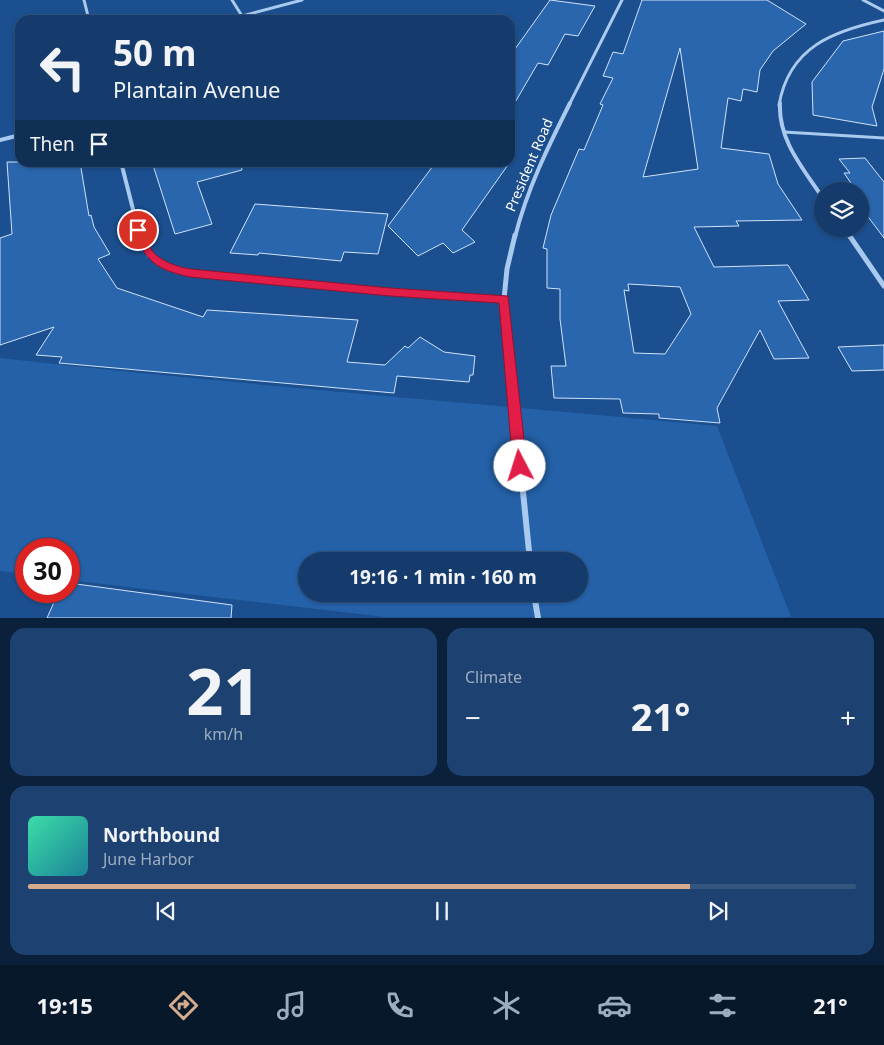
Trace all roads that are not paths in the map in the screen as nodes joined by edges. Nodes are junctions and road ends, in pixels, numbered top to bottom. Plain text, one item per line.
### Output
1 (84, 0) edge
2 (232, 0) edge
3 (302, 0) edge
4 (622, 0) edge
5 (863, 0) edge
6 (884, 11) edge
7 (88, 15) edge
8 (241, 15) edge
9 (246, 15) edge
10 (884, 20) edge
11 (784, 132) junction
12 (15, 136) edge
13 (884, 138) edge
14 (0, 140) edge
15 (122, 167) edge
16 (814, 185) edge
17 (850, 237) edge
18 (884, 286) edge
19 (504, 299) junction
20 (529, 552) edge
21 (535, 602) edge
22 (538, 618) edge

1 - 7 street
2 - 8 street
3 - 9 street
4 - 19 street, President Road
5 - 6 street
10 - 11 street
11 - 13 lane
11 - 16 street
12 - 14 street
15 - 19 street
17 - 18 street
19 - 20 street, President Road
21 - 22 street

